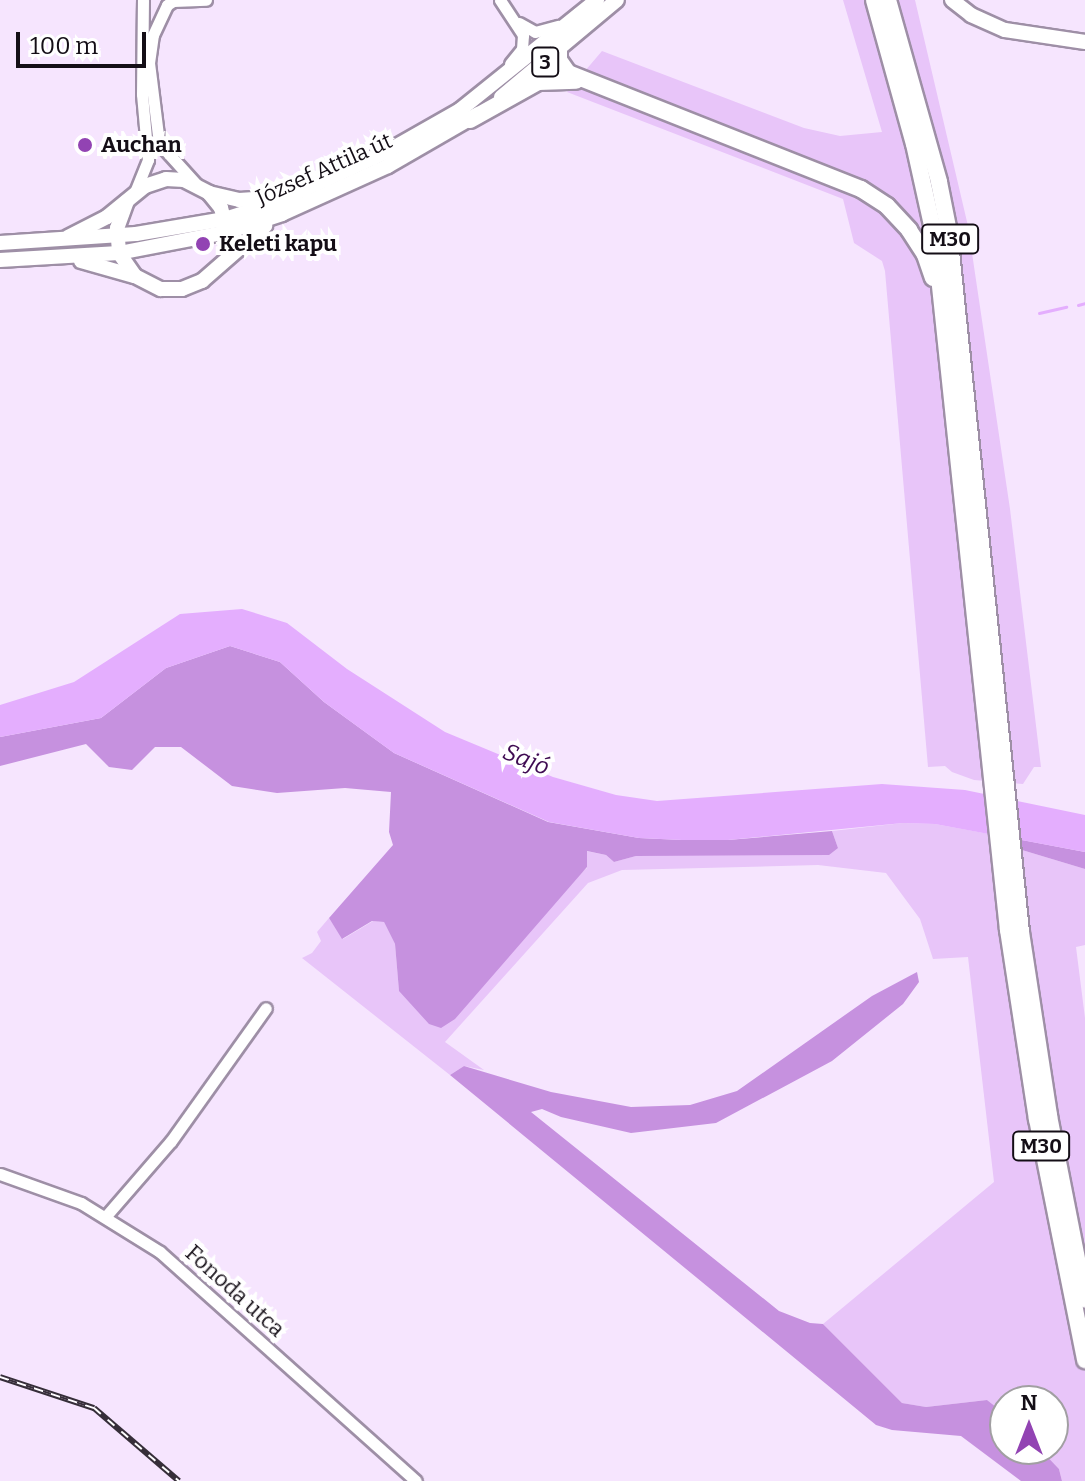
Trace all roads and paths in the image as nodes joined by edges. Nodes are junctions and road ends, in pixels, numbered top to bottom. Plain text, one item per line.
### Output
1 (144, 0) edge
2 (206, 0) edge
3 (500, 0) edge
4 (589, 0) edge
5 (597, 0) edge
6 (617, 0) edge
7 (874, 0) edge
8 (888, 0) edge
9 (952, 0) edge
10 (171, 2) edge
11 (579, 16) junction
12 (518, 23) junction
13 (1085, 42) edge
14 (559, 51) junction
15 (590, 83) junction
16 (465, 115) junction
17 (321, 183) junction
18 (202, 189) junction
19 (130, 198) junction
20 (282, 214) junction
21 (226, 226) junction
22 (116, 237) junction
23 (0, 243) edge
24 (53, 243) junction
25 (119, 253) junction
26 (52, 259) junction
27 (0, 260) edge
28 (218, 265) junction
29 (135, 276) junction
30 (949, 342) junction
31 (995, 769) junction
32 (1014, 931) junction
33 (266, 1008) dead end
34 (0, 1174) edge
35 (106, 1216) junction
36 (1085, 1299) edge
37 (1085, 1360) edge
38 (416, 1481) edge

1 - 10 street
1 - 19 street
2 - 10 street
3 - 12 street
4 - 12 street
5 - 11 main road, József Attila út / 3
6 - 14 main road, József Attila út / 3
7 - 30 highway, M30
8 - 31 highway, M30
9 - 13 main road
10 - 18 street
11 - 14 highway
11 - 16 main road, József Attila út / 3
12 - 16 street
14 - 15 highway
14 - 16 main road, József Attila út / 3
15 - 16 highway
15 - 30 highway
16 - 17 main road, József Attila út / 3
16 - 20 main road, József Attila út / 3
17 - 18 main road
17 - 21 main road, József Attila út / 3
18 - 19 main road
18 - 21 main road
19 - 22 main road
19 - 24 main road
20 - 21 main road, József Attila út / 3
20 - 28 main road
21 - 22 main road, József Attila út / 3
21 - 25 main road, József Attila út / 3
21 - 28 main road
22 - 24 main road, József Attila út / 3
22 - 25 main road
23 - 24 main road, József Attila út / 3
25 - 26 main road, József Attila út / 3
25 - 29 main road
26 - 27 main road, József Attila út / 3
26 - 29 main road
28 - 29 main road
30 - 31 highway, M30
31 - 32 highway, M30
32 - 36 highway, M30
32 - 37 highway, M30
33 - 35 street
34 - 35 street, Fonoda utca
35 - 38 street, Fonoda utca

